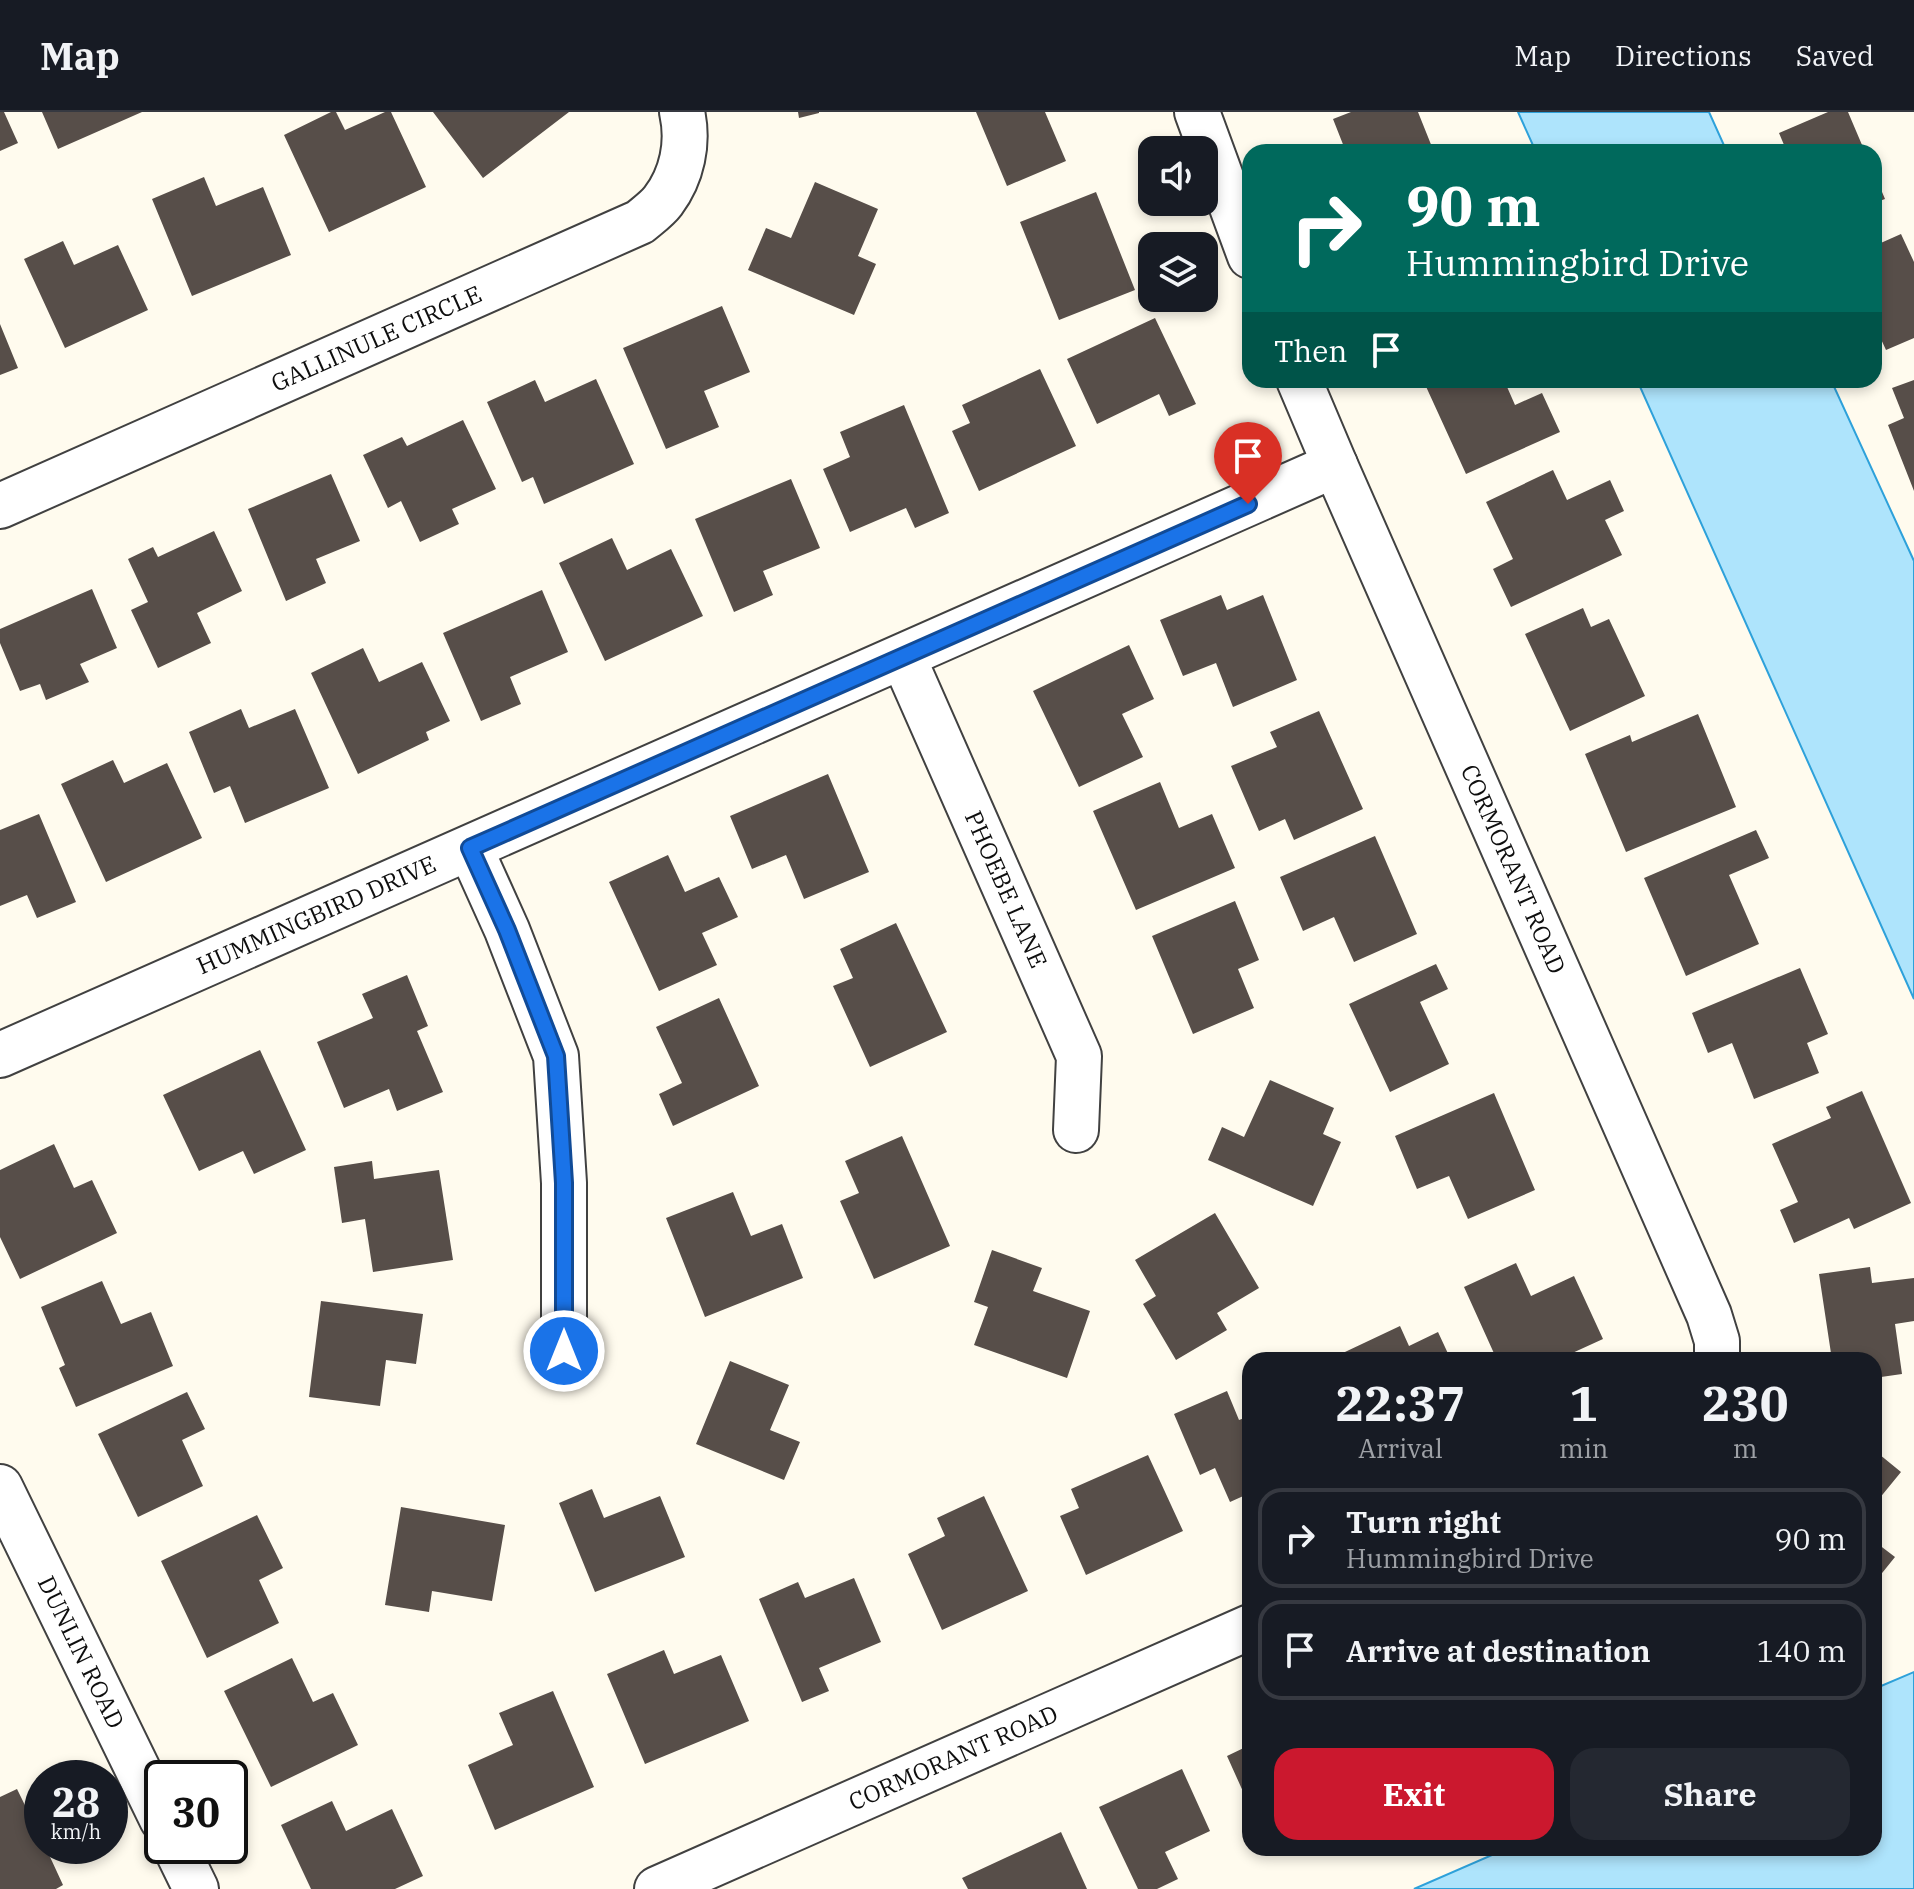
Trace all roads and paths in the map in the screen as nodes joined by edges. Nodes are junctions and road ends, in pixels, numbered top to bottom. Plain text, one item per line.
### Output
1 (682, 112) edge
2 (1197, 112) edge
3 (1242, 234) edge
4 (1302, 388) edge
5 (1335, 465) junction
6 (0, 506) edge
7 (903, 657) junction
8 (470, 848) junction
9 (0, 1055) edge
10 (1076, 1130) dead end
11 (564, 1351) dead end
12 (1717, 1352) edge
13 (0, 1487) edge
14 (1242, 1631) edge
15 (144, 1782) edge
16 (184, 1864) edge
17 (196, 1889) edge
18 (657, 1889) edge

1 - 6 street, GALLINULE CIRCLE
2 - 3 street
4 - 5 street, CORMORANT ROAD
5 - 7 street, HUMMINGBIRD DRIVE
5 - 12 street, CORMORANT ROAD
7 - 8 street, HUMMINGBIRD DRIVE
7 - 10 street, PHOEBE LANE
8 - 9 street, HUMMINGBIRD DRIVE
8 - 11 street
13 - 15 street, DUNLIN ROAD
14 - 18 street, CORMORANT ROAD
16 - 17 street

